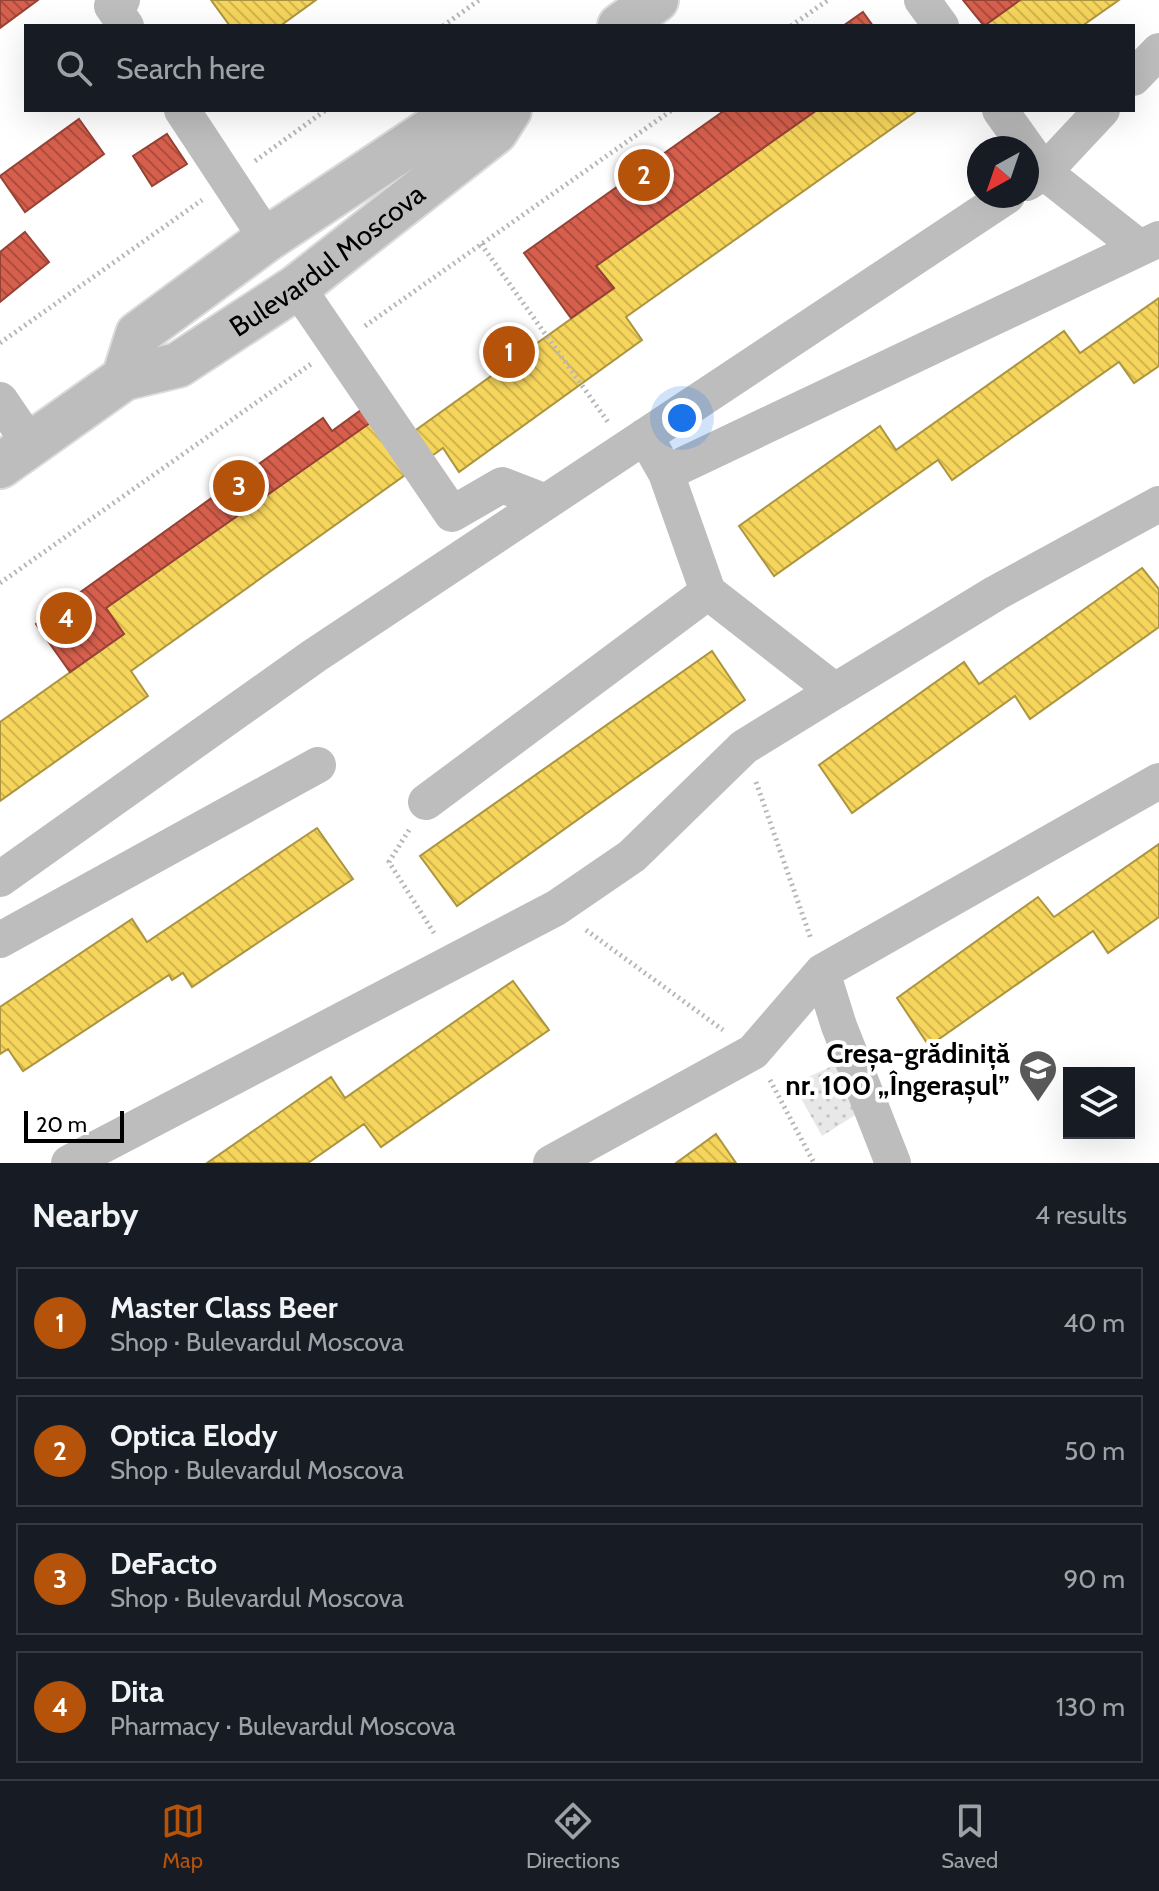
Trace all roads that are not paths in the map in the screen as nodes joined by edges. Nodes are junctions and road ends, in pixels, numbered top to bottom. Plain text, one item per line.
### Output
1 (122, 0) edge
2 (656, 0) edge
3 (922, 0) edge
4 (125, 24) edge
5 (623, 24) edge
6 (940, 24) edge
7 (1159, 51) edge
8 (1135, 76) edge
9 (183, 112) edge
10 (458, 112) edge
11 (508, 112) edge
12 (1001, 112) edge
13 (1099, 112) edge
14 (1015, 136) edge
15 (1039, 157) edge
16 (1039, 168) edge
17 (989, 208) edge
18 (267, 239) junction
19 (1149, 244) edge
20 (297, 287) junction
21 (124, 378) junction
22 (0, 400) edge
23 (645, 436) junction
24 (15, 455) edge
25 (666, 473) junction
26 (546, 502) junction
27 (1159, 504) edge
28 (708, 592) junction
29 (835, 691) junction
30 (318, 765) dead end
31 (1159, 781) edge
32 (426, 802) road end
33 (0, 879) edge
34 (0, 940) edge
35 (822, 972) junction
36 (69, 1163) edge
37 (551, 1163) edge
38 (893, 1163) edge

1 - 4 street
2 - 5 main road
3 - 6 street
7 - 8 street
9 - 18 street, Bulevardul Moscova
10 - 18 main road, Bulevardul Moscova
11 - 20 main road, Bulevardul Moscova
12 - 14 street
13 - 15 street
16 - 19 street
17 - 23 street
18 - 21 main road, Bulevardul Moscova
19 - 25 street
20 - 21 main road, Bulevardul Moscova
20 - 26 street
21 - 24 main road, Bulevardul Moscova
22 - 24 street, Bulevardul Moscova
23 - 25 street
23 - 26 street
25 - 28 street
26 - 33 street
27 - 29 street
28 - 29 street
28 - 32 street
29 - 36 street
30 - 34 street
31 - 35 street
35 - 37 street
35 - 38 street

